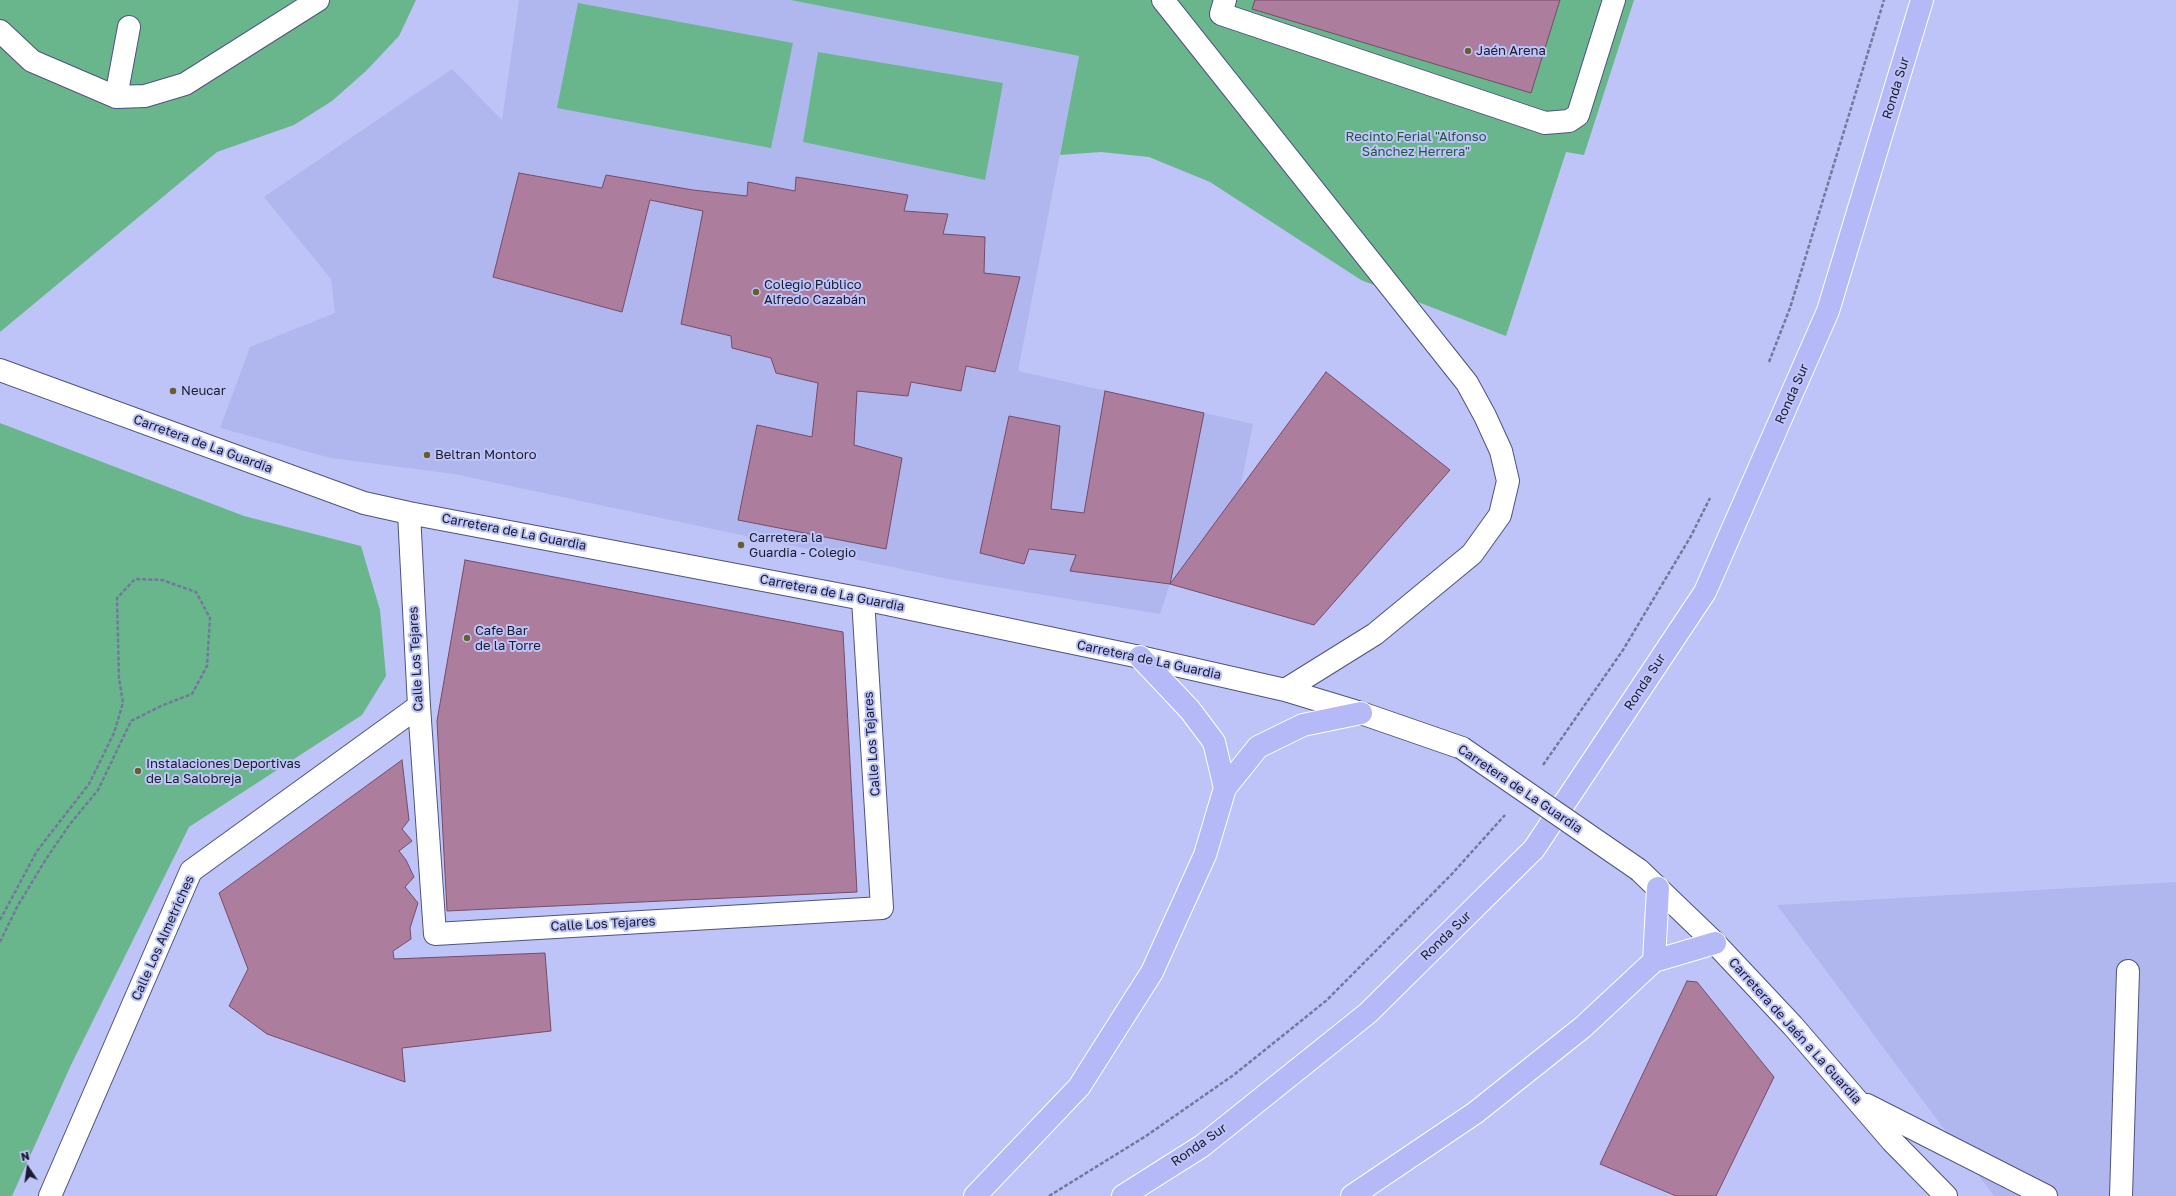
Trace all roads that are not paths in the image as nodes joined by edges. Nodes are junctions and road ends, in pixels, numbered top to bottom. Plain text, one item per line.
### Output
1 (318, 0) edge
2 (1162, 0) edge
3 (1225, 0) edge
4 (1614, 0) edge
5 (1922, 0) edge
6 (129, 27) dead end
7 (0, 31) edge
8 (116, 97) junction
9 (0, 370) edge
10 (409, 513) junction
11 (863, 598) junction
12 (1140, 658) junction
13 (1285, 690) junction
14 (418, 706) junction
15 (1362, 713) junction
16 (1225, 788) junction
17 (1639, 870) joint
18 (1658, 888) junction
19 (1715, 943) junction
20 (1654, 961) junction
21 (2128, 971) dead end
22 (1857, 1101) junction
23 (50, 1196) edge
24 (975, 1196) edge
25 (1123, 1196) edge
26 (1352, 1196) edge
27 (1946, 1196) edge
28 (2046, 1196) edge
29 (2121, 1196) edge

1 - 8 street
2 - 13 street
3 - 4 street
5 - 25 main road, Ronda Sur
6 - 8 street
7 - 8 street
9 - 10 street, Carretera de La Guardia
10 - 11 street, Carretera de La Guardia
10 - 14 street, Calle Los Tejares
11 - 12 street, Carretera de La Guardia
11 - 14 street, Calle Los Tejares
12 - 13 street, Carretera de La Guardia
12 - 16 main road
13 - 15 street, Carretera de La Guardia
14 - 23 street, Calle Los Almetriches
15 - 16 main road
15 - 17 street, Carretera de La Guardia, bridge
16 - 24 main road
17 - 18 street, Carretera de Jaén a La Guardia
18 - 19 street, Carretera de Jaén a La Guardia
18 - 20 main road
19 - 20 main road
19 - 22 street, Carretera de Jaén a La Guardia
20 - 26 main road
21 - 29 street
22 - 27 street, Carretera de Jaén a La Guardia
22 - 28 street

